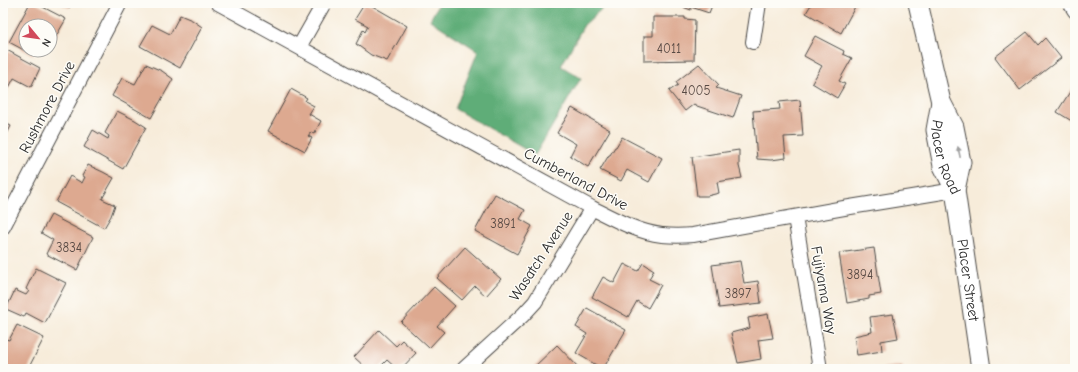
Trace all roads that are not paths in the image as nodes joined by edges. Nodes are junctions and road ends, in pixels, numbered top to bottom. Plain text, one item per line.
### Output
1 (120, 3) edge
2 (218, 3) edge
3 (324, 3) edge
4 (759, 3) edge
5 (918, 3) edge
6 (1070, 3) edge
7 (1075, 11) edge
8 (753, 42) dead end
9 (299, 47) junction
10 (955, 190) junction
11 (592, 208) junction
12 (794, 217) junction
13 (3, 227) edge
14 (464, 369) edge
15 (820, 369) edge
16 (981, 369) edge

1 - 13 street, Rushmore Drive
2 - 9 street, Cumberland Drive
3 - 9 street
4 - 8 street
5 - 10 main road, Placer Road
6 - 7 street
9 - 11 street, Cumberland Drive
10 - 12 street, Cumberland Drive
10 - 16 main road, Placer Street
11 - 12 street, Cumberland Drive
11 - 14 street, Wasatch Avenue
12 - 15 street, Fujiyama Way

